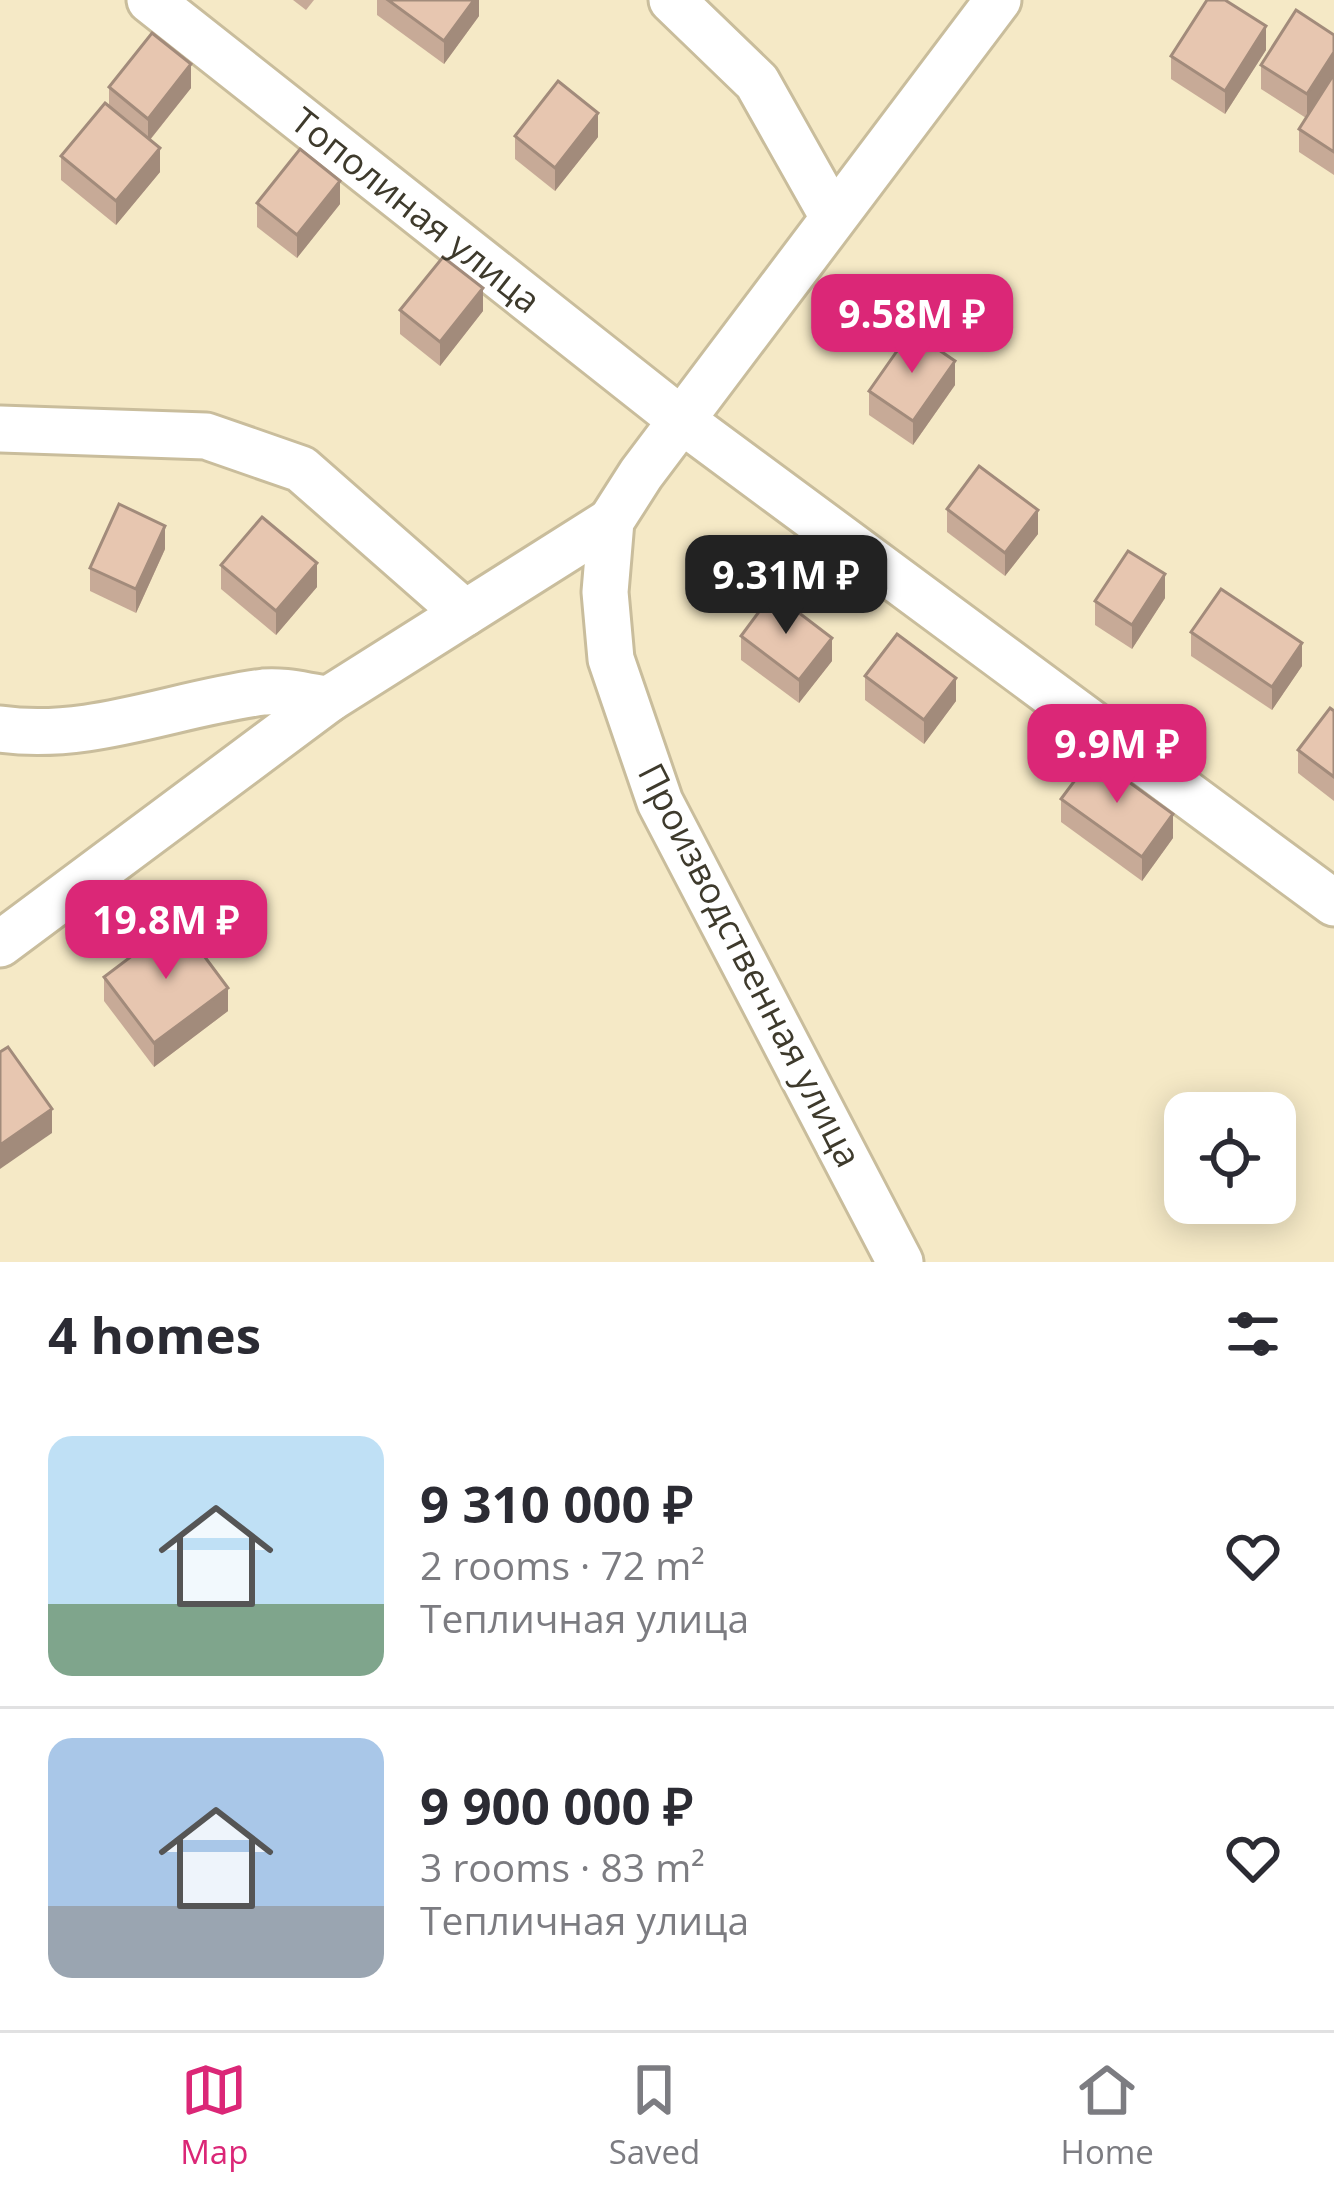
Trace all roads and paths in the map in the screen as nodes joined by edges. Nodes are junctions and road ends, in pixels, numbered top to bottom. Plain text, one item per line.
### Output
1 (150, 0) edge
2 (672, 0) edge
3 (998, 0) edge
4 (833, 217) junction
5 (680, 418) junction
6 (0, 429) edge
7 (611, 520) junction
8 (465, 613) junction
9 (329, 699) junction
10 (0, 729) edge
11 (1334, 903) edge
12 (0, 944) edge
13 (900, 1262) edge

1 - 5 street, Тополиная улица
2 - 4 street
3 - 4 street, Производственная улица
4 - 5 street, Производственная улица
5 - 7 street, Производственная улица
5 - 11 street, Тополиная улица
6 - 8 street
7 - 8 street
7 - 13 street, Производственная улица
8 - 9 street
9 - 10 street
9 - 12 street

